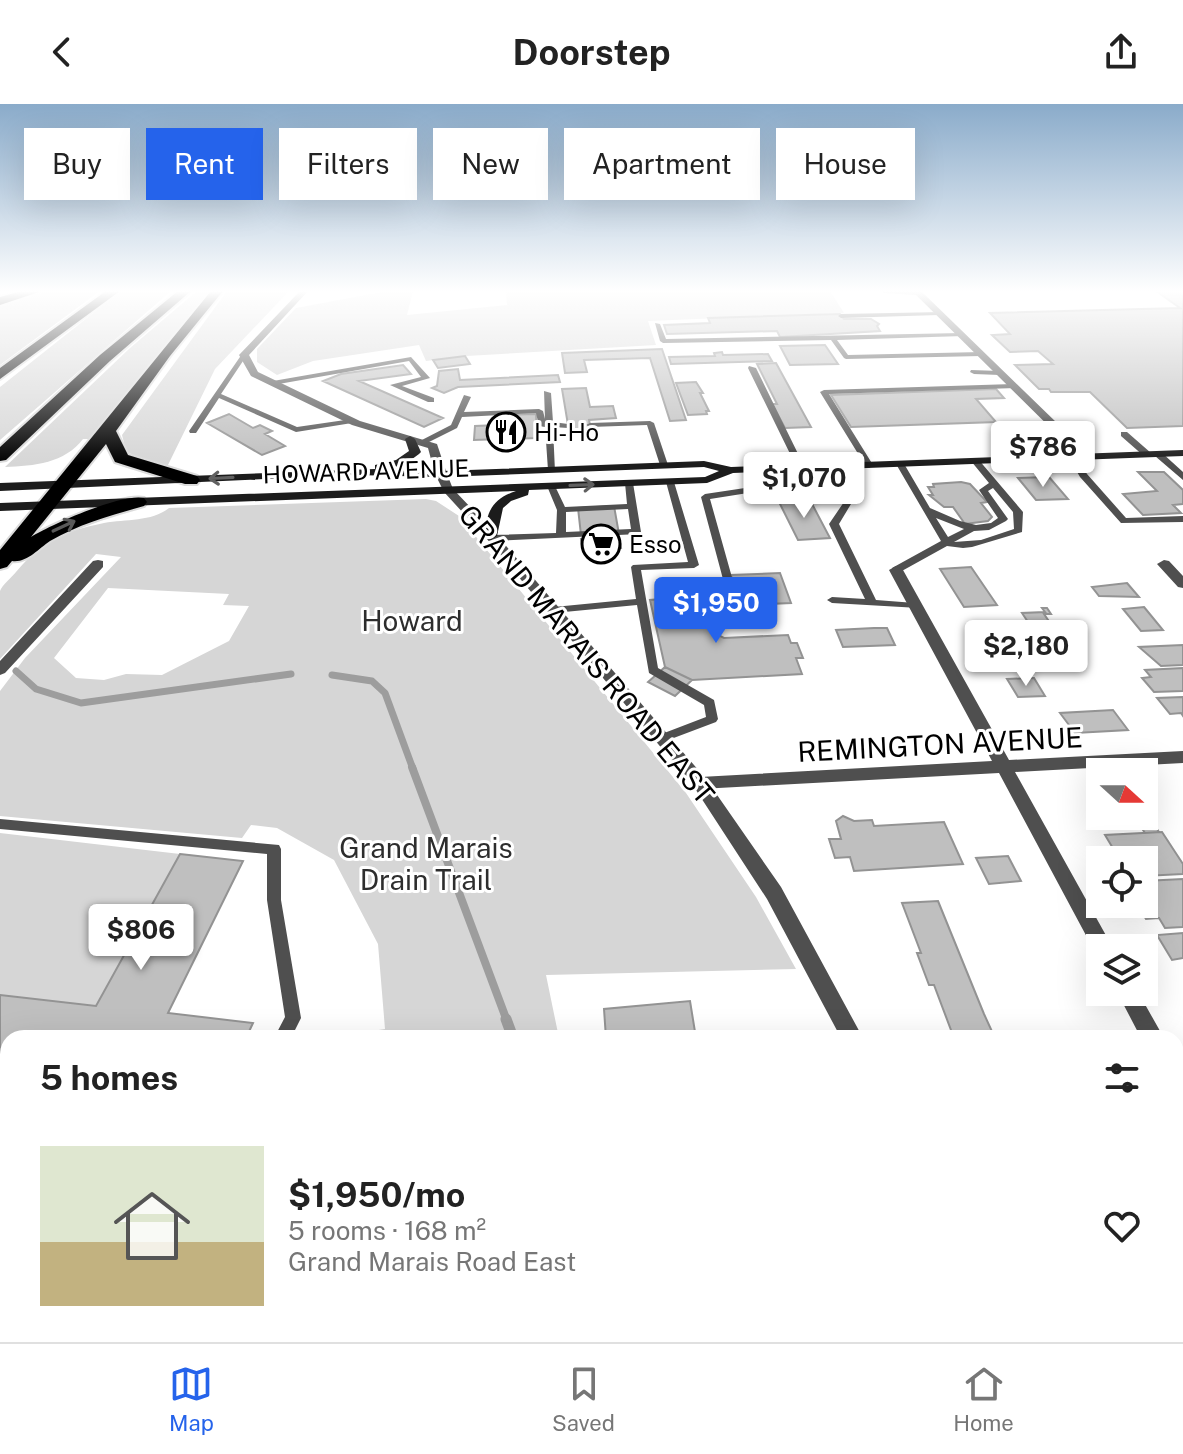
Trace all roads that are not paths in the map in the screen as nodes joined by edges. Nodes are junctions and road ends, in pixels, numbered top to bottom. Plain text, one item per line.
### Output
1 (36, 349) edge
2 (116, 349) edge
3 (169, 349) edge
4 (250, 349) edge
5 (840, 349) edge
6 (975, 349) edge
7 (981, 354) junction
8 (244, 355) junction
9 (752, 368) dead end
10 (974, 372) dead end
11 (1000, 373) junction
12 (0, 375) edge
13 (273, 383) junction
14 (1013, 386) junction
15 (547, 393) dead end
16 (217, 395) junction
17 (467, 397) dead end
18 (431, 400) dead end
19 (459, 415) junction
20 (352, 421) junction
21 (590, 425) dead end
22 (568, 426) dead end
23 (549, 427) junction
24 (1025, 430) dead end
25 (108, 431) junction
26 (193, 431) dead end
27 (1061, 432) junction
28 (1124, 434) dead end
29 (416, 441) junction
30 (5, 450) edge
31 (1183, 453) edge
32 (1153, 455) junction
33 (1086, 457) junction
34 (1073, 458) junction
35 (975, 461) junction
36 (900, 464) junction
37 (664, 465) junction
38 (869, 465) junction
39 (831, 467) junction
40 (801, 468) junction
41 (552, 470) junction
42 (734, 470) junction
43 (355, 472) junction
44 (1183, 477) edge
45 (191, 480) junction
46 (445, 482) junction
47 (670, 482) junction
48 (629, 483) junction
49 (65, 484) junction
50 (992, 485) junction
51 (0, 487) edge
52 (546, 487) junction
53 (138, 502) junction
54 (46, 505) junction
55 (632, 506) junction
56 (0, 507) edge
57 (926, 509) junction
58 (562, 510) junction
59 (1183, 519) edge
60 (972, 528) junction
61 (561, 535) junction
62 (492, 537) junction
63 (946, 542) junction
64 (0, 563) edge
65 (98, 564) dead end
66 (1164, 564) dead end
67 (0, 570) edge
68 (896, 570) joint
69 (1183, 584) edge
70 (832, 600) dead end
71 (642, 601) junction
72 (872, 603) junction
73 (915, 606) junction
74 (554, 610) junction
75 (762, 612) dead end
76 (0, 670) edge
77 (663, 738) junction
78 (1183, 757) edge
79 (1003, 766) junction
80 (700, 783) junction
81 (0, 824) edge
82 (1095, 934) edge
83 (1135, 1006) edge
84 (286, 1030) edge
85 (848, 1030) edge
86 (1148, 1030) edge

1 - 12 highway
2 - 30 highway
3 - 25 highway
4 - 8 street
5 - 7 lane
6 - 7 street
7 - 11 street
8 - 13 street
8 - 16 lane
9 - 40 lane
10 - 11 lane
11 - 14 street
13 - 18 lane
13 - 20 street
14 - 27 street
14 - 38 lane
15 - 23 lane
16 - 20 lane
16 - 26 lane
17 - 19 lane
19 - 23 lane
19 - 29 lane
20 - 29 street
21 - 37 lane
22 - 23 lane
23 - 41 lane
24 - 27 lane
25 - 45 highway
25 - 49 highway
27 - 33 street
28 - 32 lane
29 - 43 main road
29 - 46 street, GRAND MARAIS ROAD EAST
31 - 32 main road, HOWARD AVENUE
32 - 33 main road, HOWARD AVENUE
32 - 44 lane
33 - 34 main road, HOWARD AVENUE
34 - 35 main road, HOWARD AVENUE
34 - 59 lane
35 - 36 main road, HOWARD AVENUE
35 - 50 lane
36 - 38 main road, HOWARD AVENUE
36 - 57 lane
37 - 41 main road, HOWARD AVENUE
37 - 42 main road, HOWARD AVENUE
38 - 39 main road, HOWARD AVENUE
39 - 40 main road, HOWARD AVENUE
39 - 72 lane
40 - 42 main road, HOWARD AVENUE
41 - 46 main road, HOWARD AVENUE
42 - 47 main road, HOWARD AVENUE
42 - 75 lane
43 -> 45 main road, HOWARD AVENUE
43 - 46 main road, HOWARD AVENUE
45 - 49 main road, HOWARD AVENUE
46 - 52 main road, HOWARD AVENUE
46 - 53 main road, HOWARD AVENUE
46 - 62 street, GRAND MARAIS ROAD EAST
47 - 48 main road, HOWARD AVENUE
47 - 71 lane
52 -> 48 main road, HOWARD AVENUE
48 - 55 lane
49 - 51 main road, HOWARD AVENUE
49 - 54 highway
50 - 60 lane
50 - 63 lane
52 - 58 lane
52 - 62 main road
53 - 54 main road, HOWARD AVENUE
67 -> 53 highway
54 - 56 main road, HOWARD AVENUE
54 - 64 highway
55 - 58 lane
55 - 61 lane
57 - 60 lane
57 - 63 lane
58 - 61 lane
60 - 63 lane
61 - 62 lane
62 - 74 street, GRAND MARAIS ROAD EAST
63 - 68 lane
65 - 76 street
66 - 69 street
68 - 73 street
70 - 72 lane
71 - 74 lane
71 - 77 lane
72 - 73 lane
73 - 79 street
74 - 77 street, GRAND MARAIS ROAD EAST
77 - 80 street, GRAND MARAIS ROAD EAST
78 - 79 street, REMINGTON AVENUE
79 - 80 street, REMINGTON AVENUE
79 - 82 street
80 - 85 street, GRAND MARAIS ROAD EAST
81 - 84 lane
83 - 86 street

